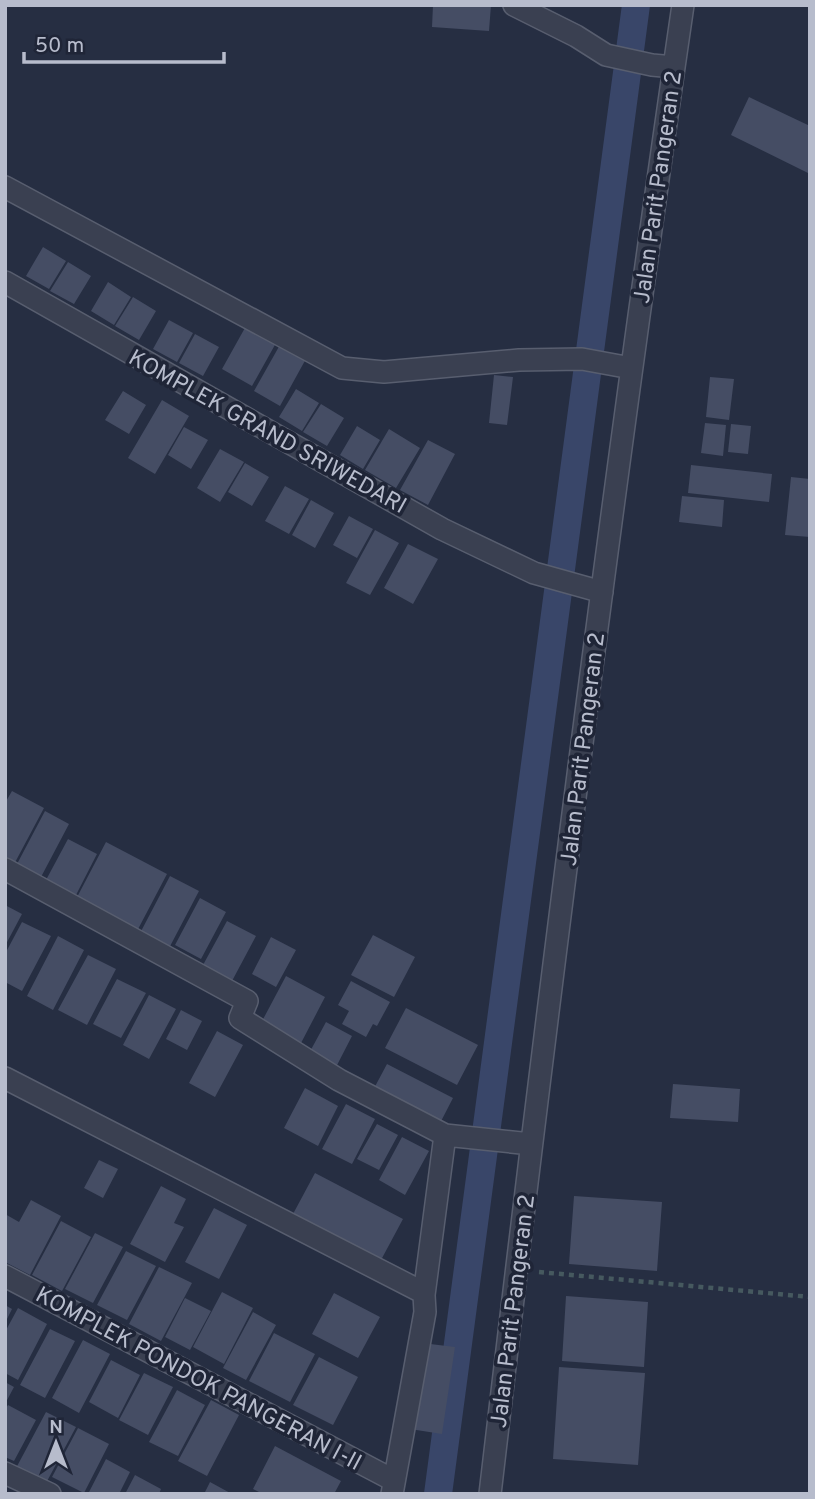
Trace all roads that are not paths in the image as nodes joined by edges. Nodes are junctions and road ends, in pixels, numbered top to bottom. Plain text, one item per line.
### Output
1 (514, 5) edge
2 (683, 5) edge
3 (674, 67) junction
4 (5, 187) edge
5 (5, 282) edge
6 (621, 367) junction
7 (602, 592) junction
8 (5, 869) edge
9 (5, 1078) edge
10 (452, 1135) junction
11 (524, 1143) junction
12 (5, 1276) edge
13 (424, 1295) junction
14 (5, 1473) edge
15 (393, 1487) edge
16 (50, 1494) edge
17 (490, 1494) edge

1 - 3 street
2 - 3 street, Jalan Parit Pangeran 2
3 - 6 street, Jalan Parit Pangeran 2
4 - 6 street
5 - 7 street, KOMPLEK GRAND SRIWEDARI
6 - 7 street, Jalan Parit Pangeran 2
7 - 11 street, Jalan Parit Pangeran 2
8 - 10 street
9 - 13 street
10 - 11 street
10 - 13 street
11 - 17 street, Jalan Parit Pangeran 2
12 - 15 street, KOMPLEK PONDOK PANGERAN I-II
13 - 15 street
14 - 16 street

